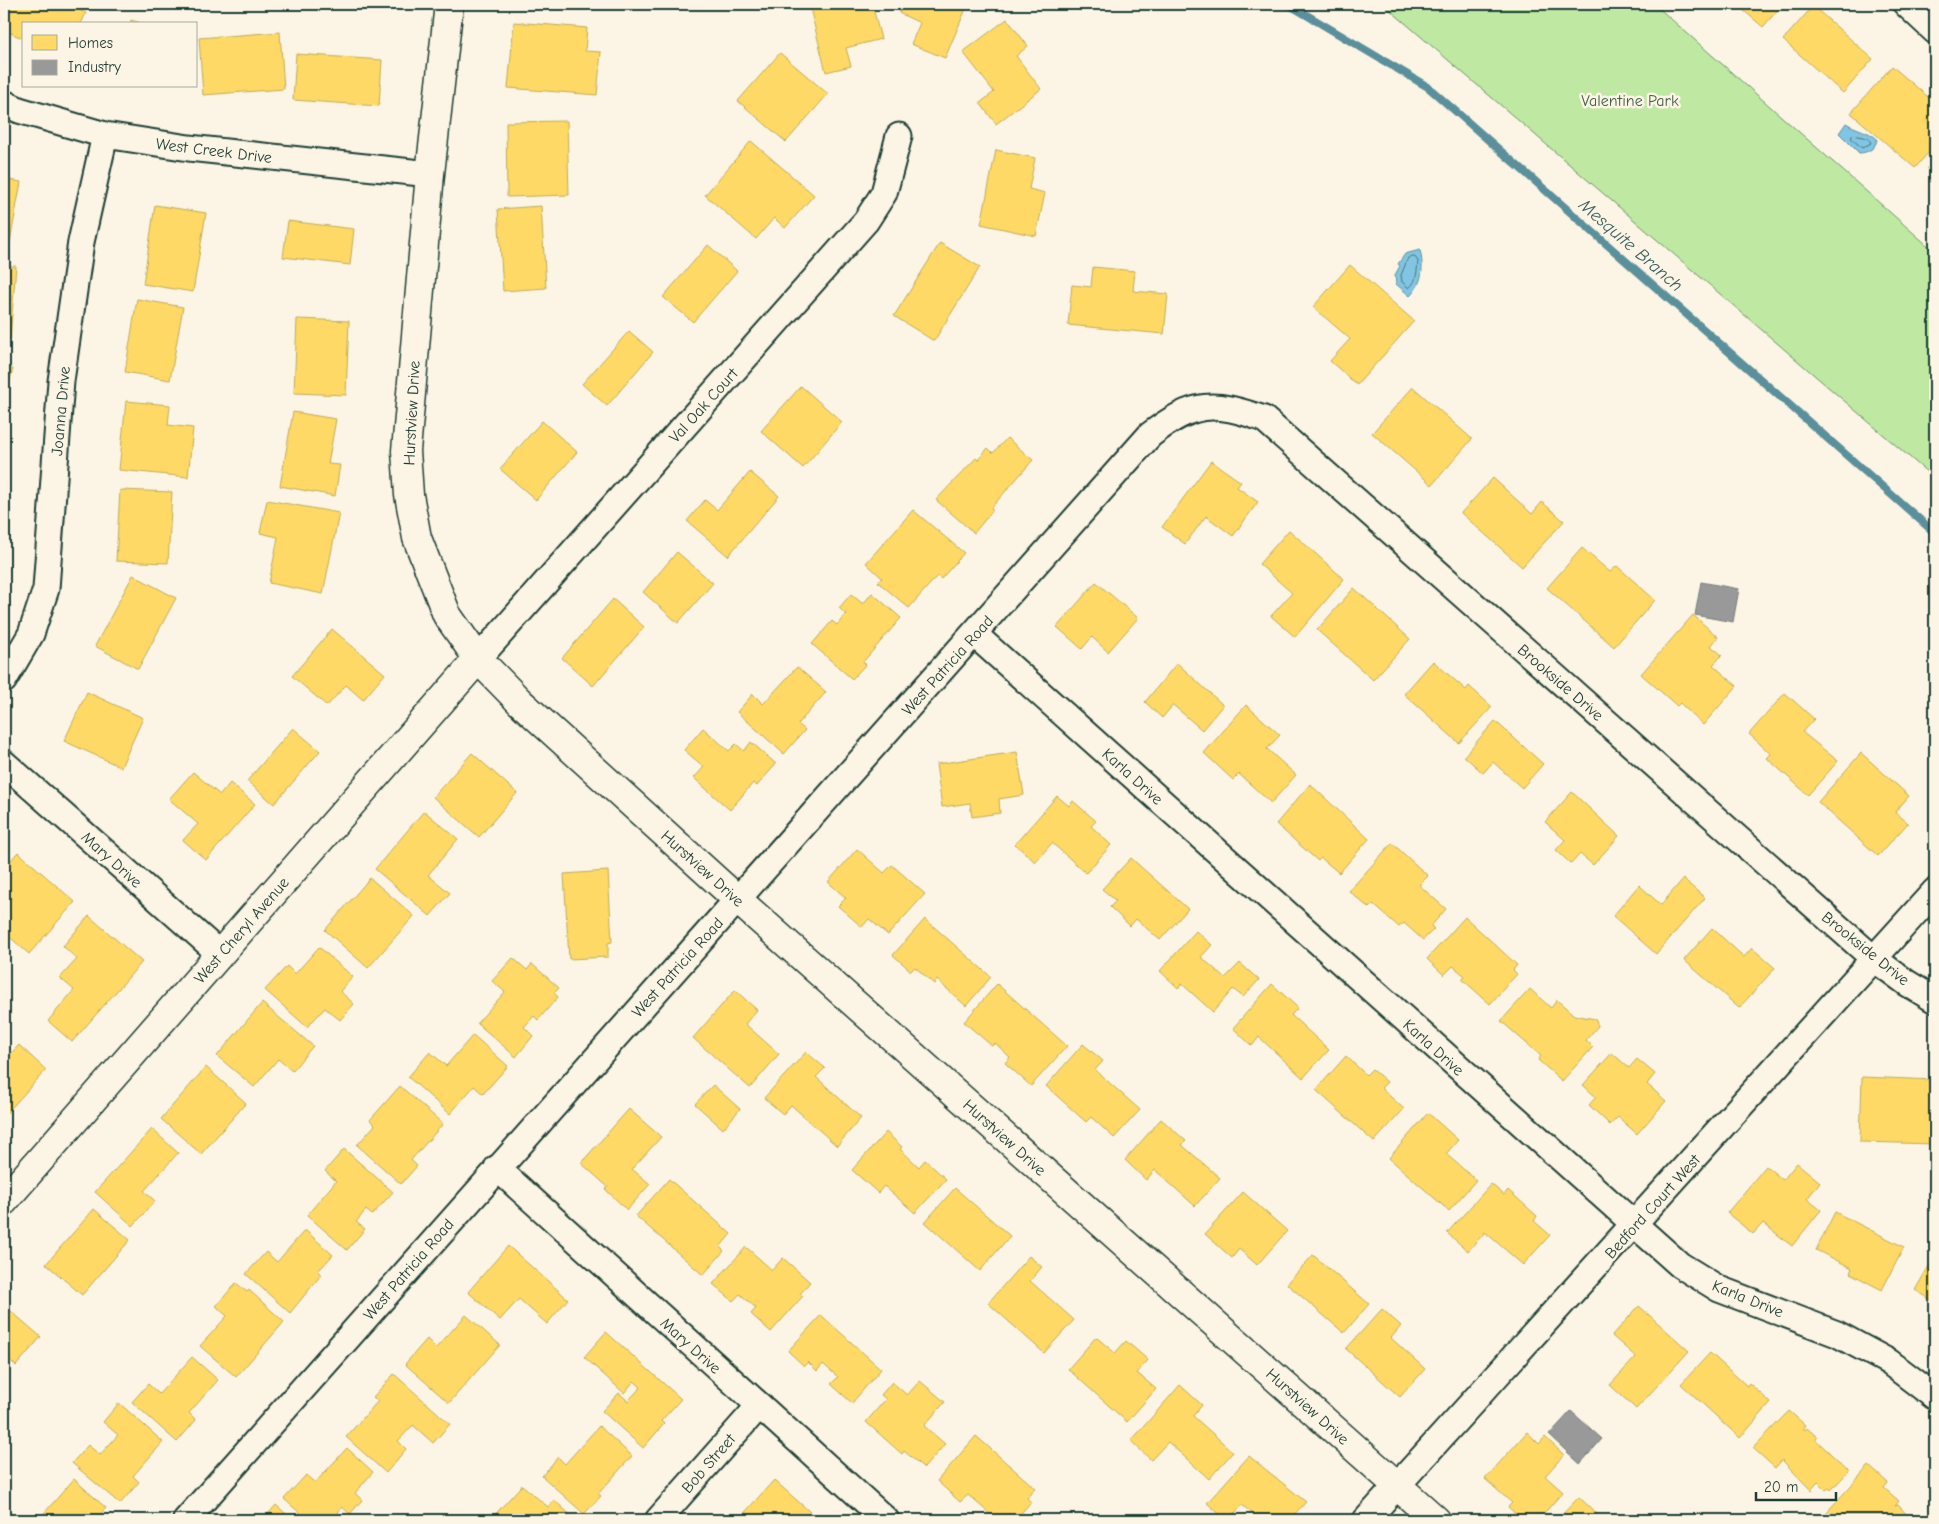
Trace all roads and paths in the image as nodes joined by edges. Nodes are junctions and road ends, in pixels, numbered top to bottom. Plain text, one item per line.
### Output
1 (449, 4) edge
2 (1906, 4) edge
3 (1935, 30) edge
4 (4, 103) edge
5 (105, 135) junction
6 (899, 136) dead end
7 (430, 174) junction
8 (1173, 418) joint
9 (974, 634) junction
10 (478, 659) junction
11 (4, 680) edge
12 (4, 763) edge
13 (1935, 891) edge
14 (738, 900) junction
15 (220, 954) junction
16 (1873, 958) junction
17 (1935, 1000) edge
18 (497, 1168) junction
19 (4, 1201) edge
20 (1634, 1226) junction
21 (1935, 1397) edge
22 (759, 1406) junction
23 (1397, 1486) junction
24 (186, 1520) edge
25 (658, 1520) edge
26 (886, 1520) edge
27 (1366, 1520) edge
28 (1436, 1520) edge

1 - 7 street, Hurstview Drive
2 - 3 street
4 - 5 street, West Creek Drive
5 - 7 street, West Creek Drive
5 - 11 street, Joanna Drive
6 - 10 street, Val Oak Court
7 - 10 street, Hurstview Drive
8 - 9 street, West Patricia Road
8 - 16 street, Brookside Drive
9 - 14 street, West Patricia Road
9 - 20 street, Karla Drive
10 - 14 street, Hurstview Drive
10 - 15 street, West Cheryl Avenue
12 - 15 street, Mary Drive
13 - 16 street, Bedford Court West
14 - 18 street, West Patricia Road
14 - 23 street, Hurstview Drive
15 - 19 street, West Cheryl Avenue
16 - 17 street, Brookside Drive
16 - 20 street, Bedford Court West
18 - 22 street, Mary Drive
18 - 24 street, West Patricia Road
20 - 21 street, Karla Drive
20 - 23 street, Bedford Court West
22 - 25 street, Bob Street
22 - 26 street, Mary Drive
23 - 27 street, Bedford Court West
23 - 28 street, Hurstview Drive

